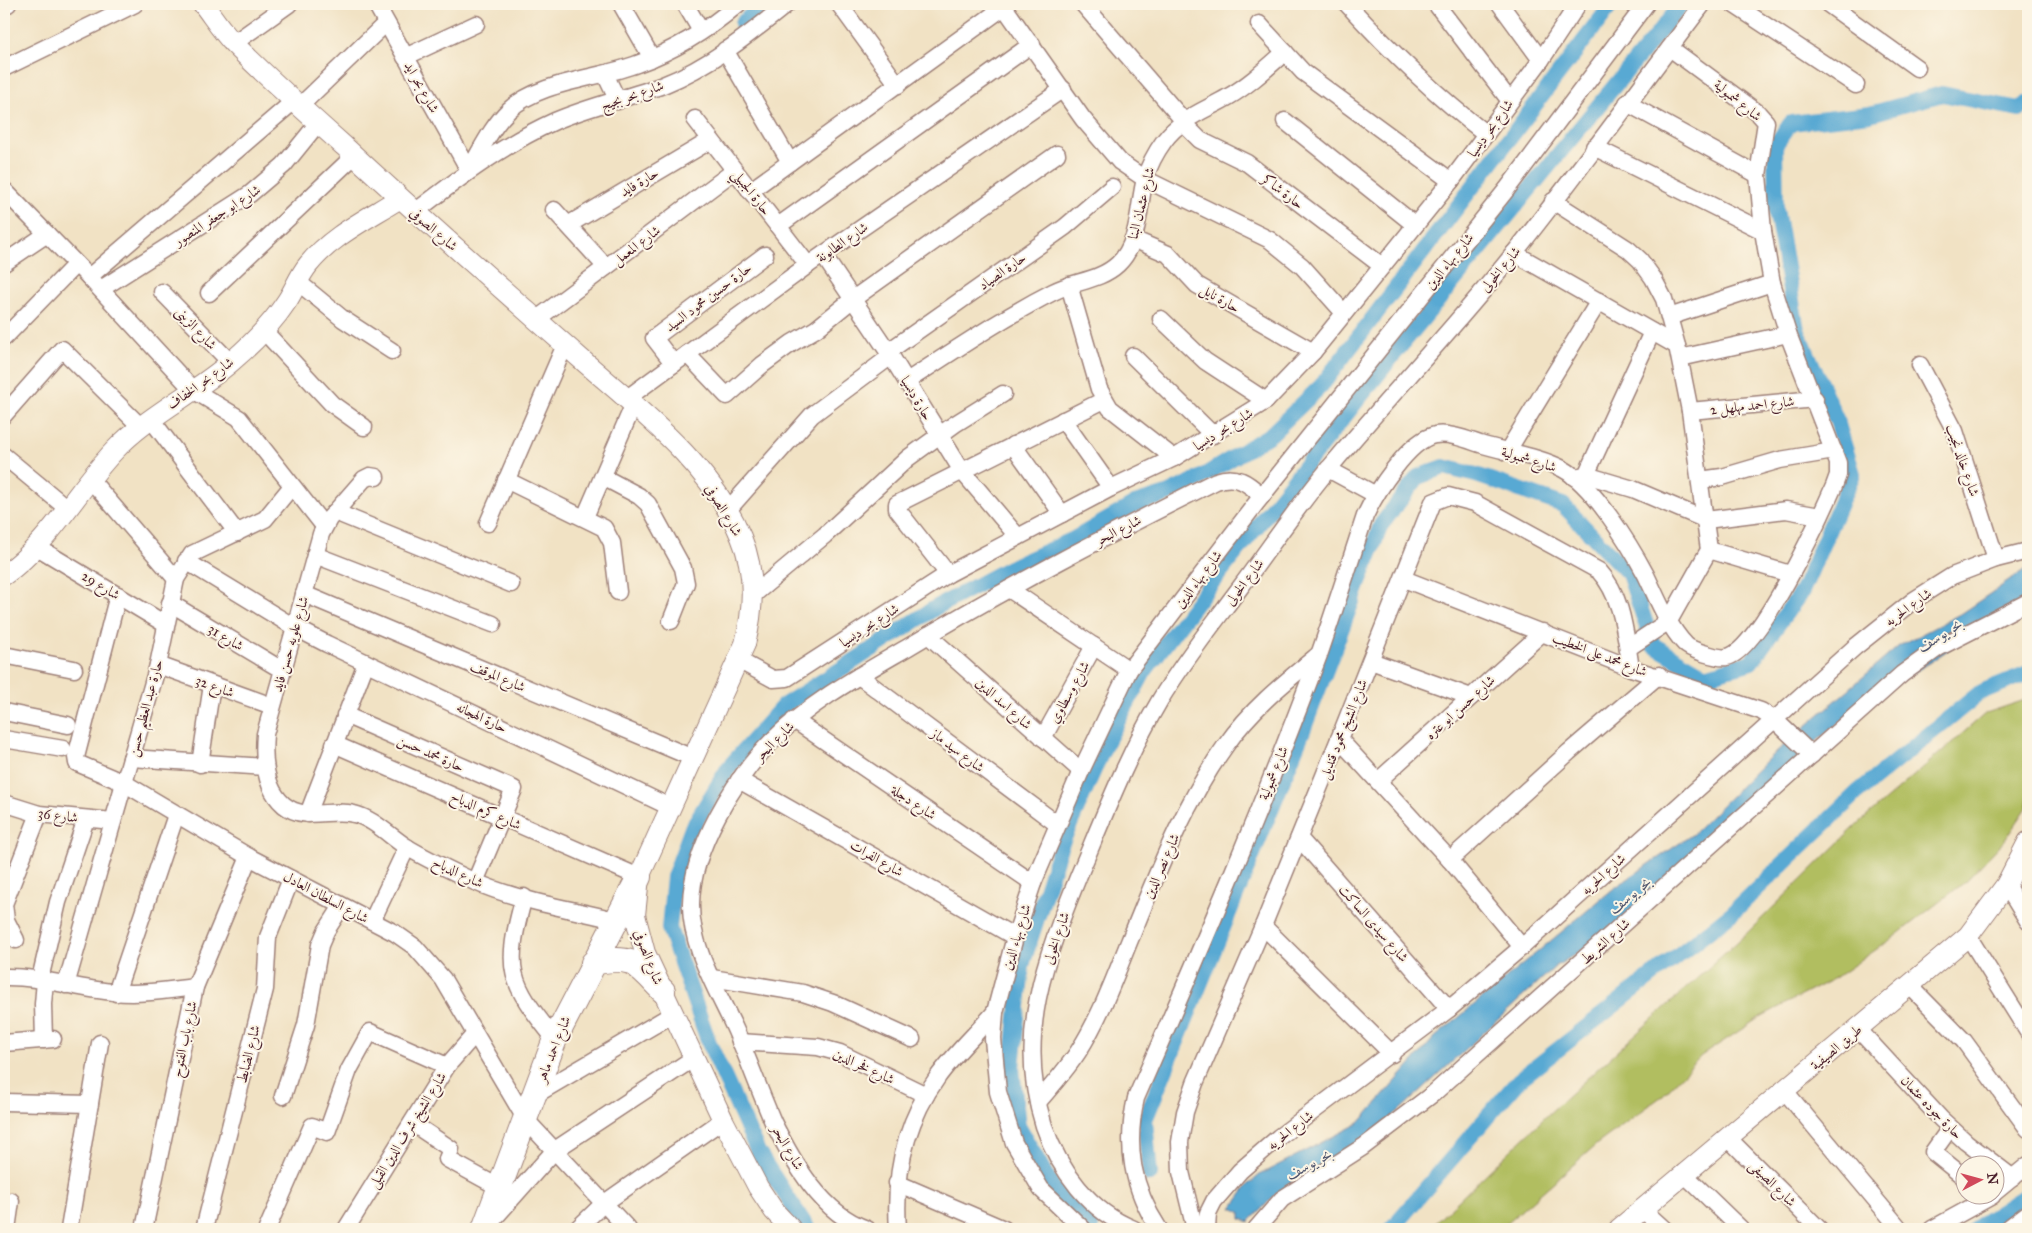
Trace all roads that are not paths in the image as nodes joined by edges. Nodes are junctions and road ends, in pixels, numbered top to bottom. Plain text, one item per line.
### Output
1 (8, 4) edge
2 (134, 4) edge
3 (202, 4) edge
4 (289, 4) edge
5 (376, 4) edge
6 (621, 4) edge
7 (685, 4) edge
8 (738, 4) edge
9 (788, 4) edge
10 (839, 4) edge
11 (1084, 4) edge
12 (1347, 4) edge
13 (1436, 4) edge
14 (1500, 4) edge
15 (1578, 4) edge
16 (1646, 4) edge
17 (1703, 4) edge
18 (1733, 4) edge
19 (1828, 4) edge
20 (1003, 5) edge
21 (4, 6) edge
22 (719, 20) junction
23 (386, 22) junction
24 (476, 24) dead end
25 (1259, 24) dead end
26 (701, 32) junction
27 (234, 44) junction
28 (1032, 44) junction
29 (729, 47) junction
30 (1670, 48) junction
31 (1285, 52) junction
32 (406, 57) junction
33 (652, 58) junction
34 (1540, 60) junction
35 (4, 68) edge
36 (1917, 68) dead end
37 (605, 74) junction
38 (898, 84) junction
39 (1856, 85) dead end
40 (1062, 89) junction
41 (618, 100) junction
42 (1510, 101) junction
43 (297, 104) junction
44 (1628, 104) junction
45 (695, 119) dead end
46 (1182, 121) junction
47 (1284, 121) dead end
48 (318, 122) junction
49 (1486, 134) junction
50 (711, 140) junction
51 (1594, 147) junction
52 (1057, 154) dead end
53 (354, 156) junction
54 (790, 162) junction
55 (469, 170) junction
56 (734, 171) junction
57 (1758, 175) junction
58 (1145, 178) junction
59 (1451, 181) junction
60 (1112, 187) dead end
61 (750, 190) junction
62 (4, 191) edge
63 (400, 198) junction
64 (1553, 201) junction
65 (554, 210) dead end
66 (415, 212) junction
67 (568, 225) junction
68 (1416, 225) junction
69 (778, 226) junction
70 (1763, 231) junction
71 (47, 234) junction
72 (1133, 239) junction
73 (1514, 253) junction
74 (765, 255) dead end
75 (823, 255) junction
76 (4, 264) edge
77 (76, 264) junction
78 (808, 265) junction
79 (1382, 266) junction
80 (606, 267) junction
81 (89, 277) junction
82 (298, 282) junction
83 (1772, 283) junction
84 (1069, 285) junction
85 (100, 290) junction
86 (162, 292) dead end
87 (209, 293) dead end
88 (853, 299) junction
89 (1599, 301) junction
90 (1344, 313) junction
91 (1669, 318) junction
92 (537, 319) junction
93 (1161, 319) dead end
94 (264, 331) junction
95 (1652, 332) junction
96 (1788, 334) junction
97 (4, 338) edge
98 (565, 345) junction
99 (392, 351) dead end
100 (1313, 352) junction
101 (1678, 352) junction
102 (890, 353) junction
103 (1133, 356) dead end
104 (680, 359) junction
105 (230, 363) junction
106 (1920, 365) dead end
107 (907, 381) junction
108 (193, 390) junction
109 (1003, 394) dead end
110 (1815, 399) junction
111 (1104, 400) junction
112 (1266, 401) junction
113 (629, 402) junction
114 (1690, 411) junction
115 (4, 415) edge
116 (1063, 420) junction
117 (146, 423) junction
118 (364, 428) dead end
119 (940, 435) junction
120 (1213, 436) junction
121 (1012, 445) junction
122 (1834, 451) junction
123 (1507, 452) junction
124 (4, 456) edge
125 (1174, 458) junction
126 (1328, 469) junction
127 (962, 471) junction
128 (1580, 476) junction
129 (376, 477) dead end
130 (603, 477) junction
131 (90, 478) junction
132 (506, 480) junction
133 (1700, 480) junction
134 (292, 486) junction
135 (1111, 488) junction
136 (1376, 495) junction
137 (1262, 496) junction
138 (68, 509) junction
139 (727, 511) junction
140 (335, 512) junction
141 (1062, 514) junction
142 (1820, 516) junction
143 (585, 518) junction
144 (1706, 520) junction
145 (488, 523) dead end
146 (324, 526) junction
147 (237, 533) junction
148 (1018, 538) junction
149 (36, 547) junction
150 (1709, 550) junction
151 (2028, 551) edge
152 (315, 555) junction
153 (1996, 559) junction
154 (186, 561) junction
155 (948, 574) junction
156 (1790, 574) junction
157 (4, 575) edge
158 (176, 579) junction
159 (1404, 579) junction
160 (511, 584) dead end
161 (1009, 589) junction
162 (618, 592) dead end
163 (304, 594) junction
164 (753, 594) junction
165 (118, 595) junction
166 (2028, 602) edge
167 (170, 603) junction
168 (671, 620) dead end
169 (1669, 620) junction
170 (165, 624) junction
171 (493, 624) dead end
172 (294, 627) junction
173 (1543, 632) junction
174 (928, 635) junction
175 (1094, 646) junction
176 (1628, 648) junction
177 (1319, 654) junction
178 (4, 656) edge
179 (738, 660) junction
180 (1371, 661) junction
181 (366, 664) junction
182 (158, 666) junction
183 (1631, 668) junction
184 (74, 669) dead end
185 (282, 670) junction
186 (1129, 670) junction
187 (1659, 675) junction
188 (859, 676) junction
189 (212, 685) junction
190 (1471, 697) junction
191 (272, 706) junction
192 (4, 712) edge
193 (345, 715) junction
194 (794, 720) junction
195 (1775, 720) junction
196 (68, 725) dead end
197 (1043, 738) junction
198 (4, 739) edge
199 (1340, 739) junction
200 (334, 744) junction
201 (62, 750) dead end
202 (1810, 753) junction
203 (131, 758) junction
204 (693, 758) junction
205 (200, 764) junction
206 (265, 767) junction
207 (1080, 772) junction
208 (739, 780) junction
209 (1378, 781) junction
210 (124, 783) junction
211 (4, 803) edge
212 (670, 807) junction
213 (40, 814) junction
214 (308, 814) junction
215 (176, 815) junction
216 (503, 818) junction
217 (86, 819) junction
218 (113, 821) junction
219 (1057, 824) junction
220 (1299, 838) junction
221 (2028, 842) edge
222 (407, 847) junction
223 (249, 857) junction
224 (1450, 860) junction
225 (9, 874) edge
226 (639, 877) junction
227 (291, 879) junction
228 (475, 882) junction
229 (1034, 883) junction
230 (2006, 885) junction
231 (524, 897) junction
232 (342, 906) junction
233 (4, 916) edge
234 (615, 920) junction
235 (372, 921) junction
236 (2028, 922) edge
237 (1263, 926) junction
238 (1968, 936) junction
239 (1015, 937) junction
240 (16, 940) dead end
241 (1522, 947) junction
242 (593, 963) junction
243 (4, 978) edge
244 (712, 978) junction
245 (43, 980) junction
246 (66, 985) junction
247 (1910, 986) junction
248 (195, 987) junction
249 (662, 991) junction
250 (116, 992) junction
251 (1449, 1009) junction
252 (995, 1012) junction
253 (673, 1014) junction
254 (1858, 1028) junction
255 (2028, 1032) edge
256 (474, 1035) junction
257 (555, 1039) junction
258 (912, 1039) dead end
259 (740, 1042) junction
260 (4, 1043) edge
261 (100, 1043) dead end
262 (1392, 1054) junction
263 (694, 1058) junction
264 (448, 1066) junction
265 (1784, 1090) junction
266 (535, 1095) junction
267 (926, 1095) junction
268 (283, 1096) dead end
269 (4, 1102) edge
270 (1038, 1102) junction
271 (90, 1104) junction
272 (526, 1120) junction
273 (723, 1120) junction
274 (412, 1124) junction
275 (1950, 1128) junction
276 (2028, 1129) edge
277 (1727, 1137) junction
278 (554, 1150) junction
279 (2028, 1165) edge
280 (1954, 1169) edge
281 (1684, 1173) junction
282 (2013, 1178) junction
283 (897, 1183) junction
284 (2004, 1185) edge
285 (500, 1188) junction
286 (10, 1201) dead end
287 (603, 1204) junction
288 (1972, 1206) edge
289 (1642, 1209) junction
290 (2028, 1214) edge
291 (1128, 1228) edge
292 (7, 1229) edge
293 (70, 1229) edge
294 (144, 1229) edge
295 (204, 1229) edge
296 (268, 1229) edge
297 (346, 1229) edge
298 (484, 1229) edge
299 (577, 1229) edge
300 (628, 1229) edge
301 (791, 1229) edge
302 (867, 1229) edge
303 (898, 1229) edge
304 (1004, 1229) edge
305 (1083, 1229) edge
306 (1159, 1229) edge
307 (1195, 1229) edge
308 (1207, 1229) edge
309 (1256, 1229) edge
310 (1618, 1229) edge
311 (1664, 1229) edge
312 (1741, 1229) edge
313 (1819, 1229) edge
314 (1900, 1229) edge
315 (1932, 1229) edge
316 (2009, 1229) edge

1 - 21 street
2 - 35 street
3 - 27 street, شارع الصوفي
4 - 27 street
5 - 23 street, شارع بحر ايد
6 - 33 street
7 - 26 street
8 - 22 street, شارع بحر بجيج
9 - 29 street, شارع بحر بجيج
10 - 38 street
11 - 46 street, حارة شاكر
12 - 49 street
13 - 42 street
14 - 34 street
15 - 34 street, شارع بحر ديسيا
16 - 137 street, شارع بهاء الدين
17 - 30 street, شارع الخولى
18 - 39 street
19 - 36 street
20 - 28 street
20 - 38 street
22 - 26 street, شارع بحر بجيج
22 - 29 street
23 - 32 street, شارع بحر ايد
23 - 43 street
24 - 32 street
25 - 31 street
26 - 33 street, شارع بحر بجيج
27 - 43 street, شارع الصوفي
28 - 40 street
28 - 69 street
29 - 41 street, شارع بحر بجيج
29 - 54 street
30 - 44 street, شارع الخولى
30 - 57 street, شارع شمبولية
31 - 46 street, شارع عثمان البنا
31 - 59 street
32 - 55 street, شارع بحر ايد
33 - 37 street, شارع بحر بجيج
34 - 42 street, شارع بحر ديسيا
37 - 41 street
37 - 55 street, شارع بحر بجيج
38 - 54 street
40 - 58 street
40 - 75 street, شارع الطابونة
41 - 55 street, شارع بحر بجيج
42 - 49 street, شارع بحر ديسيا
43 - 48 street, شارع الصوفي
43 - 81 street
44 - 51 street, شارع الخولى
44 - 57 street
45 - 50 street, حارة الجبيلي
46 - 58 street, شارع عثمان البنا
46 - 79 street, حارة شاكر
47 - 68 street
48 - 53 street, شارع الصوفي
48 - 85 street, شارع ابو جعفر المنصور
49 - 59 street, شارع بحر ديسيا
50 - 56 street, حارة الجبيلي
50 - 67 street, حارة فايد
51 - 64 street, شارع الخولى
51 - 70 street
52 - 88 street
53 - 63 street, شارع الصوفي
53 - 87 street
54 - 61 street
55 - 66 street, شارع بحر بجيج
56 - 61 street, حارة الجبيلي
56 - 80 street, شارع المعمل
57 - 70 street, شارع شمبولية
58 - 72 street, شارع عثمان البنا
58 - 90 street
59 - 68 street, شارع بحر ديسيا
60 - 102 street, حارة الصياد
61 - 69 street, حارة الجبيلي
62 - 71 street
63 - 66 street, شارع الصوفي
63 - 82 street, شارع بحر الخفاف
64 - 73 street, شارع الخولى
64 - 91 street
65 - 67 street
66 - 92 street, شارع الصوفي
67 - 80 street
68 - 79 street, شارع بحر ديسيا
69 - 78 street, حارة الجبيلي
70 - 83 street, شارع شمبولية
71 - 76 street
71 - 77 street
72 - 84 street, شارع عثمان البنا
72 - 100 street, حارة نايل
73 - 89 street
73 - 126 street, شارع الخولى
74 - 104 street, حارة حسين محمود السيد
75 - 78 street, شارع الطابونة
75 - 88 street, حارة ديسيا
77 - 81 street
77 - 97 street
78 - 104 street, شارع الطابونة
79 - 90 street, شارع بحر ديسيا
80 - 92 street, شارع المعمل
81 - 85 street
82 - 94 street, شارع بحر الخفاف
82 - 99 street
83 - 91 street
83 - 96 street, شارع شمبولية
84 - 107 street, شارع عثمان البنا
84 - 111 street
85 - 108 street
86 - 105 street, شارع الزينى
88 - 102 street, حارة ديسيا
88 - 104 street
89 - 95 street
89 - 123 street
90 - 100 street, شارع بحر ديسيا
91 - 101 street
92 - 98 street, شارع الصوفي
93 - 112 street
94 - 105 street, شارع بحر الخفاف
94 - 118 street
95 - 101 street
95 - 128 street
96 - 101 street
96 - 110 street, شارع شمبولية
98 - 113 street, شارع الصوفي
98 - 132 street
100 - 112 street, شارع بحر ديسيا
101 - 114 street
102 - 107 street, حارة ديسيا
102 - 139 street, حارة الصياد
103 - 120 street
104 - 113 street, شارع الطابونة
105 - 108 street, شارع بحر الخفاف
106 - 153 street, شارع خالد نجيب
107 - 119 street, حارة ديسيا
108 - 117 street, شارع بحر الخفاف
108 - 134 street
109 - 119 street
110 - 114 street, شارع احمد مهلهل 2
110 - 122 street, شارع شمبولية
111 - 116 street
111 - 125 street
112 - 120 street, شارع بحر ديسيا
113 - 130 street
113 - 139 street, شارع الصوفي
114 - 133 street
115 - 117 street
116 - 121 street
116 - 135 street
117 - 131 street, شارع بحر الخفاف
117 - 147 street
119 - 127 street, حارة ديسيا
119 - 164 street
120 - 125 street, شارع بحر ديسيا
121 - 127 street
121 - 141 street
122 - 133 street
122 - 142 street, شارع شمبولية
123 - 128 street, شارع شمبولية
123 - 136 street, شارع شمبولية
124 - 138 street
125 - 135 street, شارع بحر ديسيا
126 - 136 street
126 - 270 street, شارع الخولى
127 - 148 street, حارة ديسيا
127 - 155 street
128 - 144 street
128 - 169 street, شارع شمبولية
129 - 140 street, شارع علويه حسن فايد
130 - 143 street
130 - 168 street
131 - 138 street, شارع بحر الخفاف
131 - 158 street
132 - 143 street
132 - 145 street
133 - 144 street
134 - 146 street
134 - 147 street, حارة عبد العظيم حسن
135 - 141 street, شارع بحر ديسيا
136 - 177 street, شارع شمبولية
137 - 161 street, شارع البحر
137 - 186 street, شارع بهاء الدين
138 - 149 street, شارع بحر الخفاف
139 - 164 street, شارع الصوفي
140 - 146 street, شارع علويه حسن فايد
140 - 160 street
141 - 148 street, شارع بحر ديسيا
142 - 144 street
142 - 156 street, شارع شمبولية
143 - 162 street
144 - 150 street
146 - 152 street, شارع علويه حسن فايد
147 - 154 street, حارة عبد العظيم حسن
148 - 155 street, شارع بحر ديسيا
149 - 157 street, شارع بحر الخفاف
149 - 165 street, شارع 29
150 - 156 street
150 - 169 street
151 - 153 street, شارع الحريه
152 - 163 street, شارع علويه حسن فايد
152 - 171 street
153 - 195 street, شارع الحريه
154 - 158 street, حارة عبد العظيم حسن
154 - 172 street, حارة الهجانه
155 - 179 street, شارع بحر ديسيا
156 - 169 street, شارع شمبولية
158 - 167 street, حارة عبد العظيم حسن
159 - 173 street, شارع محمد على الخطيب
159 - 176 street, شارع الشيخ محمود قنديل
159 - 180 street, شارع الشيخ محمود قنديل
161 - 174 street, شارع البحر
161 - 175 street
163 - 172 street, شارع علويه حسن فايد
163 - 204 street, شارع الموقف
164 - 179 street, شارع الصوفي
165 - 170 street, شارع 29
165 - 210 street, شارع السلطان العادل
166 - 202 street, شارع الشريط
167 - 170 street, حارة عبد العظيم حسن
167 - 185 street, شارع 31
169 - 176 street
170 - 182 street, حارة عبد العظيم حسن
172 - 181 street, حارة الهجانه
172 - 185 street, شارع علويه حسن فايد
173 - 183 street, شارع محمد على الخطيب
173 - 190 street, شارع حسن ابو عتره
174 - 188 street, شارع البحر
174 - 197 street, شارع اسد الدين
175 - 186 street
175 - 197 street, شارع وسطاوي
176 - 183 street, شارع الشيخ محمود قنديل
177 - 270 street, شارع نصر الدين
177 - 306 street, شارع شمبولية
178 - 184 street
179 - 204 street, شارع الصوفي
180 - 190 street
180 - 199 street, شارع الشيخ محمود قنديل
181 - 193 street
181 - 212 street, حارة الهجانه
182 - 189 street, شارع 32
182 - 203 street, حارة عبد العظيم حسن
183 - 187 street, شارع محمد على الخطيب
185 - 191 street, شارع علويه حسن فايد
186 - 207 street, شارع بهاء الدين
187 - 195 street, شارع محمد على الخطيب
187 - 224 street
188 - 194 street, شارع البحر
188 - 219 street, شارع سيد ماز
189 - 191 street, شارع 32
189 - 205 street
190 - 209 street, شارع حسن ابو عتره
191 - 206 street, شارع علويه حسن فايد
192 - 196 street
193 - 200 street
193 - 216 street, حارة محمد حسن
194 - 208 street, شارع البحر
194 - 229 street, شارع دجلة
195 - 202 street, شارع محمد على الخطيب
195 - 241 street, شارع الحريه
197 - 207 street, شارع اسد الدين
198 - 201 street
199 - 209 street
199 - 220 street, شارع الشيخ محمود قنديل
200 - 214 street
200 - 216 street, شارع كرم الدباح
202 - 309 street, شارع الشريط
203 - 205 street
203 - 210 street, حارة عبد العظيم حسن
204 - 212 street, شارع الصوفي
205 - 206 street
206 - 214 street, شارع علويه حسن فايد
207 - 219 street, شارع بهاء الدين
208 - 239 street, شارع الفرات
208 - 244 street, شارع البحر
209 - 224 street
210 - 215 street, شارع السلطان العادل
210 - 218 street, حارة عبد العظيم حسن
211 - 213 street, شارع 36
212 - 226 street, شارع الصوفي
213 - 217 street, شارع 36
213 - 225 street
214 - 222 street, شارع الدباح
215 - 223 street, شارع السلطان العادل
215 - 250 street
216 - 226 street, شارع كرم الدباح
216 - 228 street
217 - 218 street, شارع 36
217 - 245 street
218 - 246 street, حارة عبد العظيم حسن
219 - 229 street, شارع بهاء الدين
220 - 237 street, شارع الشيخ محمود قنديل
220 - 251 street, شارع سيدى الساكت
221 - 230 street, طريق الصيفية
222 - 228 street, شارع الدباح
222 - 235 street
223 - 227 street, شارع السلطان العادل
223 - 248 street, شارع باب الفتوح
224 - 241 street
225 - 233 street
226 - 234 main road, شارع احمد ماهر
226 - 249 street, شارع الصوفي
227 - 232 street, شارع السلطان العادل
227 - 295 street, شارع الضابط
228 - 231 street, شارع الدباح
229 - 239 street, شارع بهاء الدين
230 - 236 street
230 - 238 street, طريق الصيفية
231 - 234 street, شارع الدباح
231 - 257 street
232 - 235 street, شارع السلطان العادل
232 - 268 street
233 - 240 street
234 - 242 main road, شارع احمد ماهر
235 - 256 street, شارع السلطان العادل
237 - 262 street
237 - 307 street, شارع الشيخ محمود قنديل
238 - 247 street, طريق الصيفية
238 - 255 street
239 - 252 street, شارع بهاء الدين
241 - 251 street, شارع الحريه
242 - 249 main road
242 - 257 main road, شارع احمد ماهر
243 - 245 street
244 - 258 street
244 - 259 street, شارع البحر
245 - 246 street
245 - 260 street
246 - 250 street
247 - 254 street, طريق الصيفية
247 - 276 street
248 - 250 street
248 - 294 street, شارع باب الفتوح
249 - 253 street, شارع الصوفي
251 - 262 street, شارع الحريه
252 - 267 street
252 - 305 street, شارع بهاء الدين
253 - 263 street, شارع الصوفي
253 - 266 street
254 - 265 street, طريق الصيفية
254 - 275 street, حارة جوده عثمان
256 - 264 street, شارع الشيخ شرف الدين القبلى
256 - 272 street, شارع السلطان العادل
257 - 266 main road, شارع احمد ماهر
259 - 267 street, شارع فخر الدين
259 - 302 street, شارع البحر
261 - 271 street
262 - 308 street, شارع الحريه
263 - 273 street, شارع الصوفي
263 - 278 street
264 - 274 street, شارع الشيخ شرف الدين القبلى
264 - 296 street
265 - 277 street, طريق الصيفية
265 - 314 street
266 - 272 main road, شارع احمد ماهر
267 - 283 street
269 - 271 street
270 - 291 street, شارع الخولى
271 - 293 street
272 - 278 street, شارع السلطان العادل
272 - 285 main road, شارع احمد ماهر
273 - 287 street
273 - 301 street, شارع الصوفي
274 - 285 street
274 - 297 street, شارع الشيخ شرف الدين القبلى
275 - 280 street
275 - 282 street, حارة جوده عثمان
277 - 281 street, طريق الصيفية
277 - 313 street, شارع الصيفى
278 - 287 street, شارع السلطان العادل
278 - 298 street
279 - 282 street
281 - 289 street, طريق الصيفية
281 - 312 street
282 - 284 street
283 - 303 street
283 - 304 street
285 - 298 main road, شارع احمد ماهر
286 - 292 street
287 - 299 street
287 - 300 street, شارع السلطان العادل
288 - 315 street
289 - 310 street, طريق الصيفية
289 - 311 street
290 - 316 street

